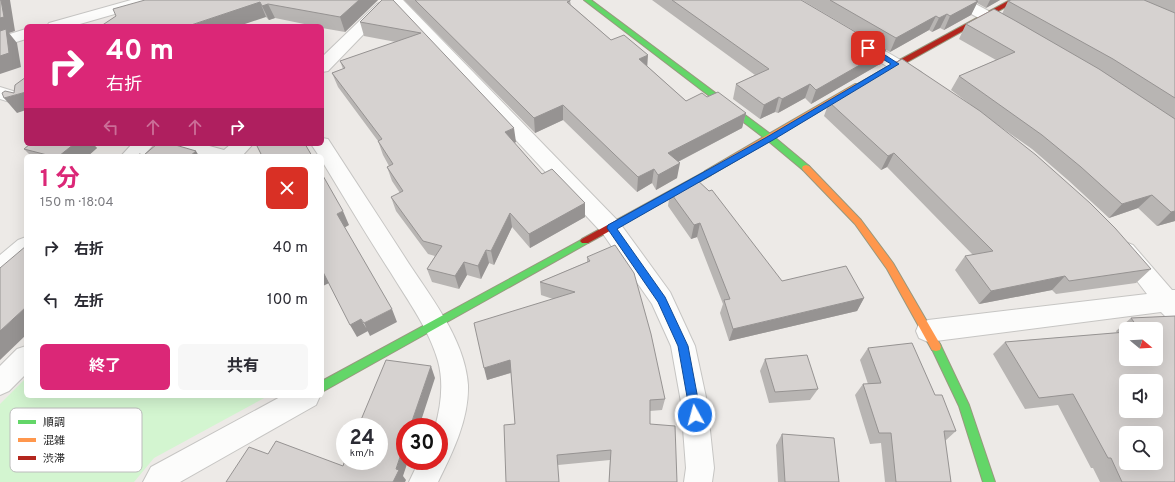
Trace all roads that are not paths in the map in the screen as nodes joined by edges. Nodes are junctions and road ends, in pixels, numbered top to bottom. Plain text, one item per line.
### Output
1 (148, 0) edge
2 (388, 0) edge
3 (394, 0) edge
4 (587, 0) edge
5 (956, 0) edge
6 (1015, 0) edge
7 (986, 15) junction
8 (62, 24) edge
9 (841, 32) edge
10 (1020, 34) edge
11 (24, 35) edge
12 (0, 42) edge
13 (896, 64) junction
14 (324, 65) edge
15 (927, 84) edge
16 (0, 94) edge
17 (24, 100) edge
18 (770, 138) junction
19 (142, 146) edge
20 (186, 146) edge
21 (241, 146) edge
22 (322, 146) edge
23 (133, 154) edge
24 (213, 154) edge
25 (232, 154) edge
26 (611, 228) junction
27 (1113, 239) edge
28 (24, 248) edge
29 (0, 268) edge
30 (1172, 304) edge
31 (435, 324) junction
32 (928, 331) junction
33 (24, 359) edge
34 (0, 383) edge
35 (324, 386) edge
36 (303, 398) edge
37 (448, 427) edge
38 (429, 470) edge
39 (157, 482) edge
40 (423, 482) edge
41 (698, 482) edge
42 (989, 482) edge

1 - 8 street
2 - 14 street
3 - 26 street
4 - 18 street
5 - 7 street
6 - 7 street
7 - 10 street
7 - 13 street
9 - 13 street
11 - 12 street
13 - 15 street
13 - 18 street
16 - 17 street
18 - 26 street
18 - 32 street
19 - 23 street
20 - 24 street
21 - 25 street
22 - 31 street
26 - 31 street
26 - 41 street
27 - 30 street
28 - 29 street
30 - 32 street
31 - 35 street
31 - 37 street
32 - 42 street
33 - 34 street
36 - 39 street
38 - 40 street

